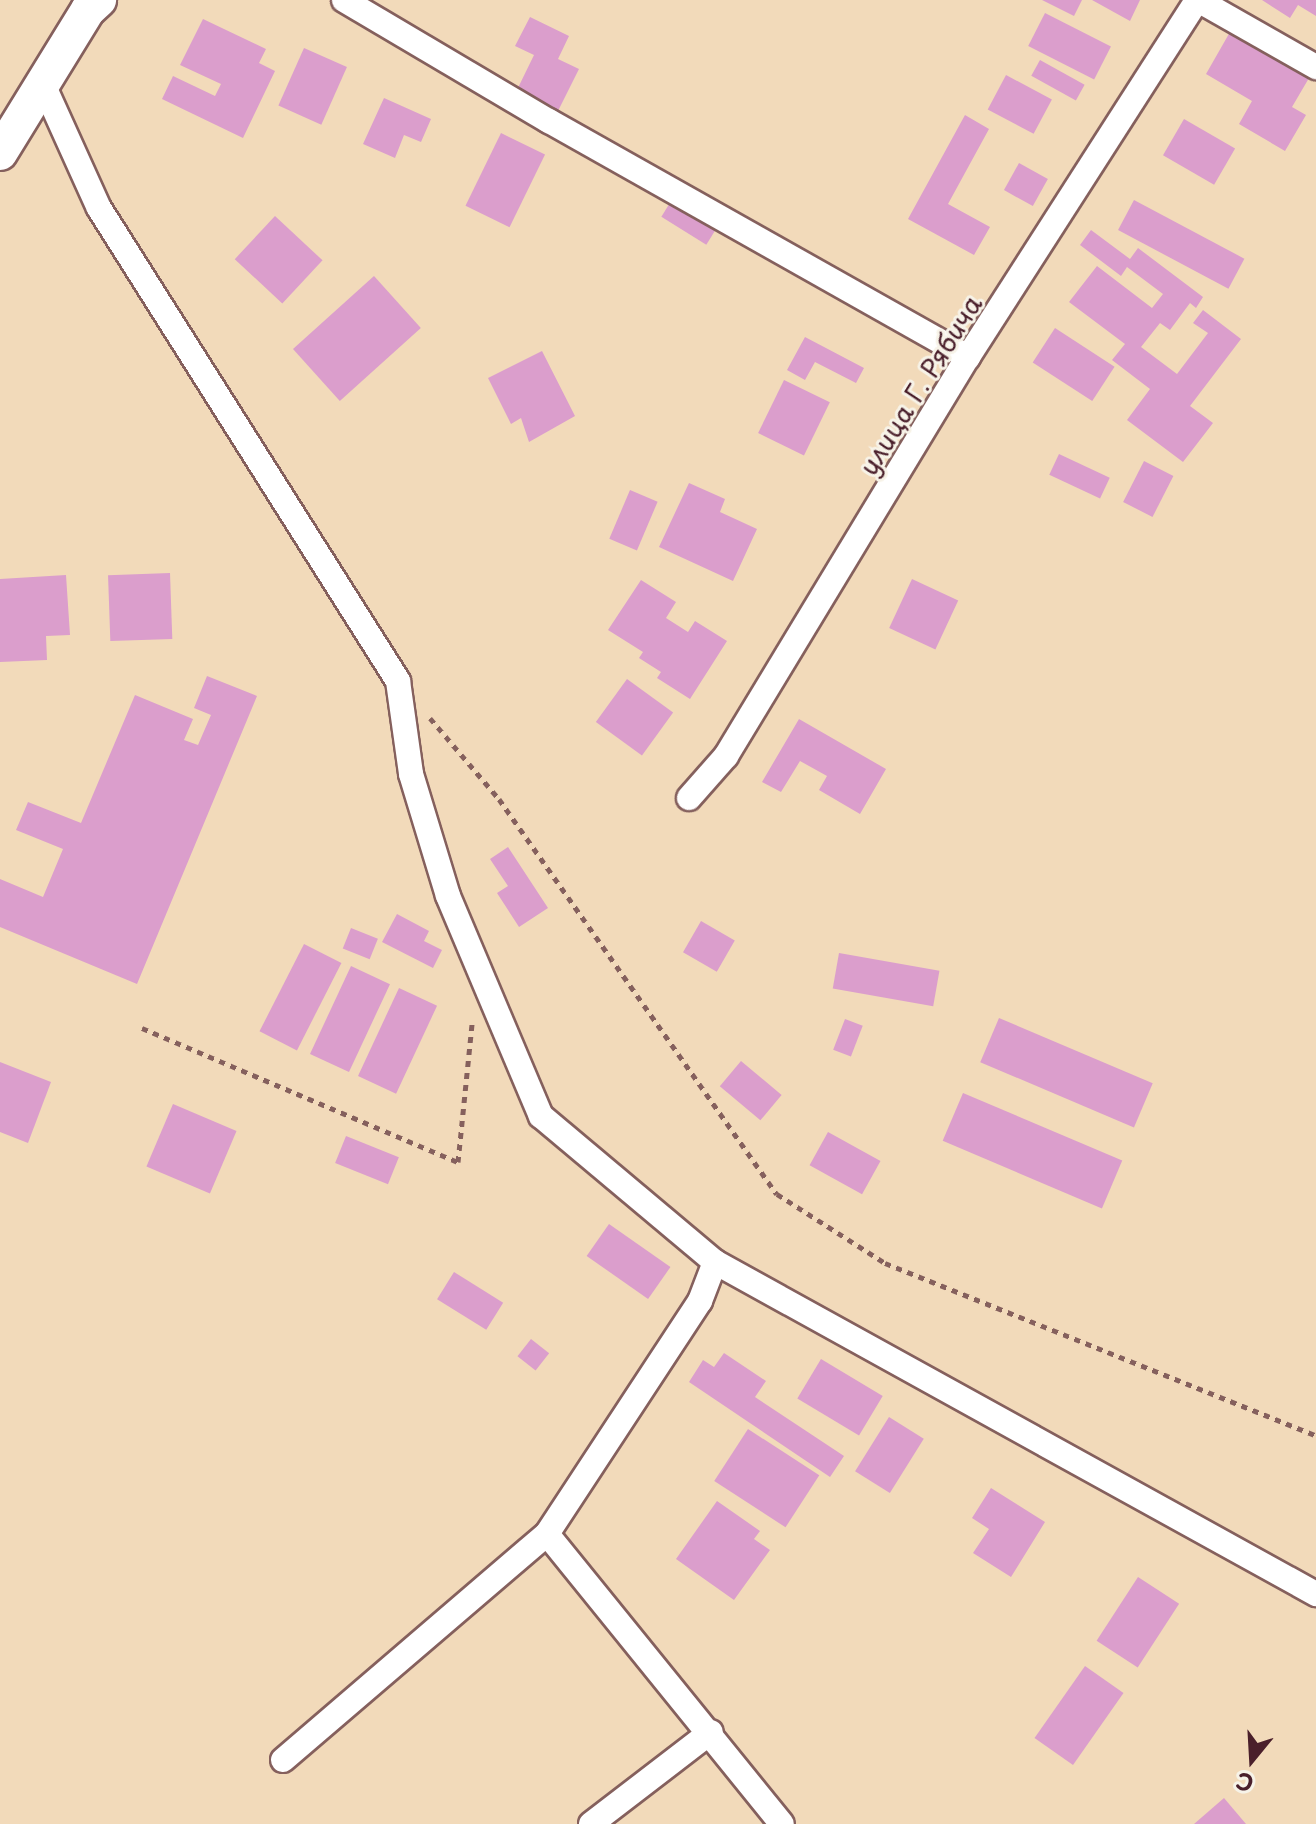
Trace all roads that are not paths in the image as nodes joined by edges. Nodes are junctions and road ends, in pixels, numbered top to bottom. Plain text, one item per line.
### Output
1 (99, 0) edge
2 (344, 0) edge
3 (1197, 0) edge
4 (1316, 67) edge
5 (42, 82) junction
6 (0, 153) edge
7 (968, 357) junction
8 (689, 798) dead end
9 (715, 1262) junction
10 (547, 1534) junction
11 (1316, 1594) edge
12 (711, 1732) junction
13 (283, 1760) dead end
14 (591, 1824) edge
15 (782, 1824) edge

1 - 5 street
2 - 7 street
3 - 4 street
3 - 7 street, улица Г. Рябича
5 - 6 street
5 - 9 street
7 - 8 street, улица Г. Рябича
9 - 10 street
9 - 11 street
10 - 12 street
10 - 13 street
12 - 14 street
12 - 15 street

